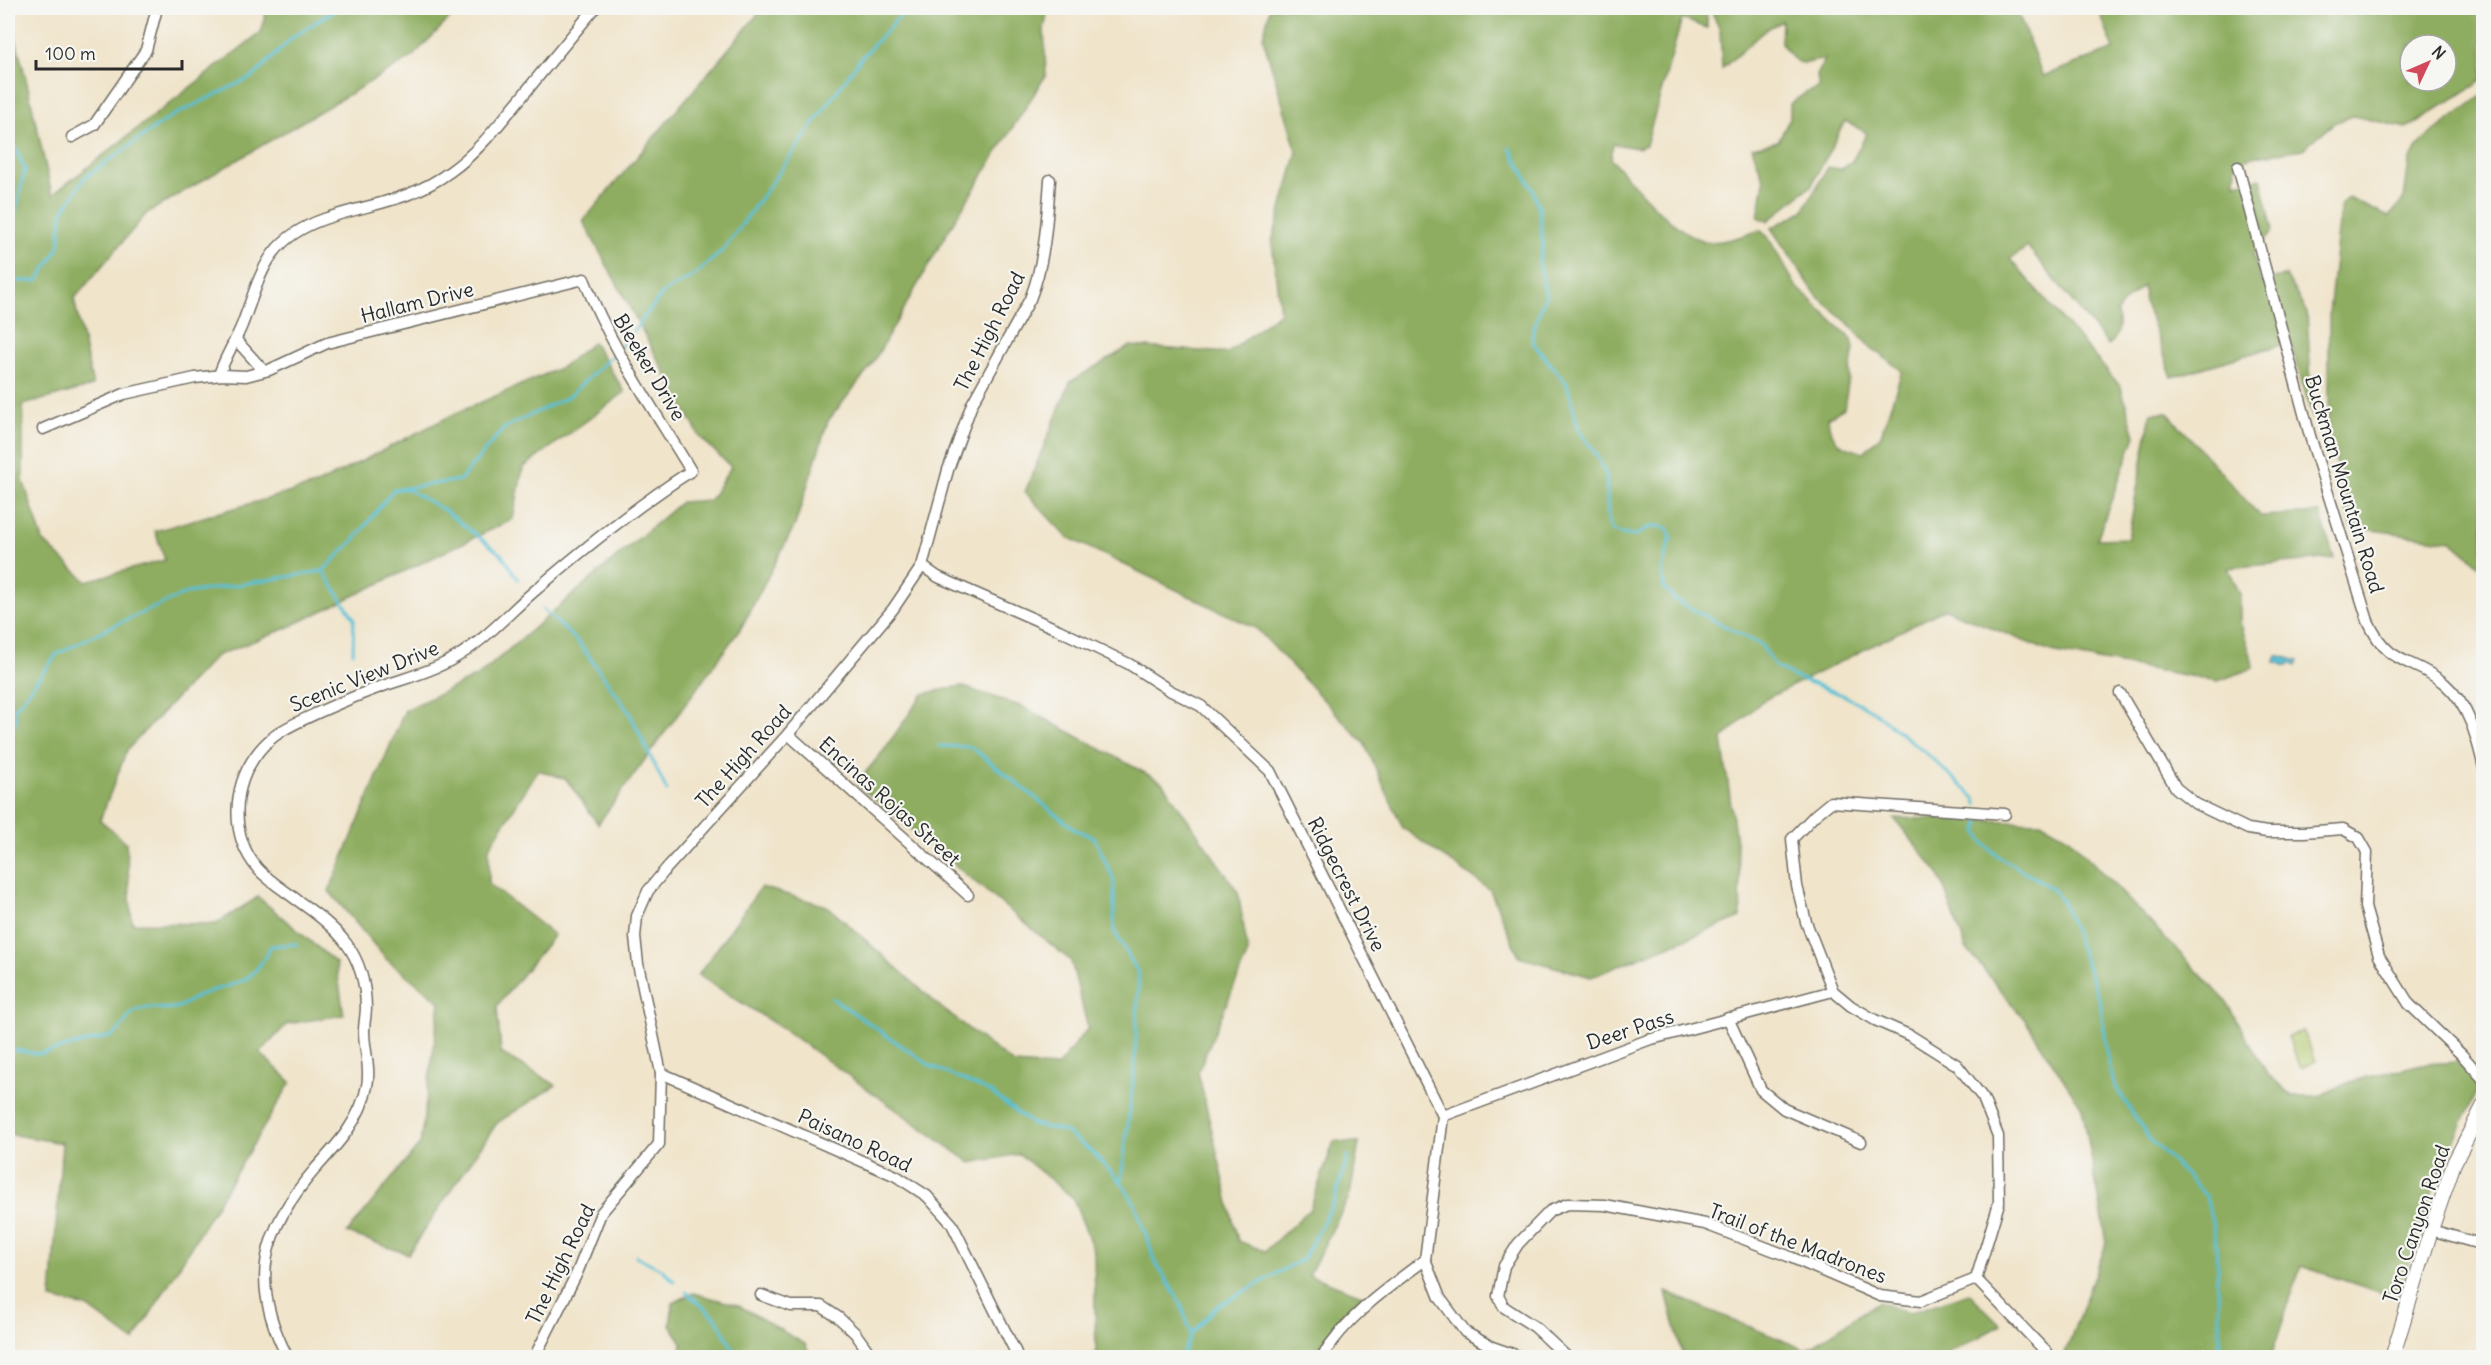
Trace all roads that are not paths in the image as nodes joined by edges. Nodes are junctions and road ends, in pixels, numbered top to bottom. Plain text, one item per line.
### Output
1 (157, 8) edge
2 (595, 8) edge
3 (72, 137) dead end
4 (2238, 167) dead end
5 (1050, 180) dead end
6 (584, 279) joint
7 (236, 340) junction
8 (264, 371) junction
9 (219, 375) junction
10 (43, 429) dead end
11 (691, 471) joint
12 (922, 566) junction
13 (2120, 693) dead end
14 (788, 734) junction
15 (2484, 768) edge
16 (2005, 814) dead end
17 (968, 895) dead end
18 (1833, 991) junction
19 (1728, 1018) junction
20 (662, 1073) junction
21 (2484, 1080) edge
22 (2484, 1106) edge
23 (1443, 1116) junction
24 (1861, 1142) dead end
25 (2431, 1230) junction
26 (2484, 1241) edge
27 (1425, 1260) junction
28 (1976, 1279) junction
29 (761, 1295) dead end
30 (283, 1356) edge
31 (534, 1358) edge
32 (873, 1358) edge
33 (1014, 1358) edge
34 (1321, 1358) edge
35 (1524, 1358) edge
36 (1568, 1358) edge
37 (2052, 1358) edge
38 (2392, 1358) edge

1 - 3 street
2 - 7 street
4 - 15 street, Buckman Mountain Road
5 - 12 street, The High Road
6 - 8 street, Hallam Drive
6 - 11 street, Bleeker Drive
7 - 8 street
7 - 9 street
8 - 9 street, Hallam Drive
9 - 10 street, Hallam Drive
11 - 30 street, Scenic View Drive
12 - 14 street, The High Road
12 - 23 street, Ridgecrest Drive
13 - 21 street
14 - 17 street, Encinas Rojas Street
14 - 20 street, The High Road
16 - 18 street
18 - 19 street, Deer Pass
18 - 28 street
19 - 23 street, Deer Pass
19 - 24 street
20 - 31 street, The High Road
20 - 33 street, Paisano Road
22 - 25 street, Toro Canyon Road
23 - 27 street
25 - 26 street
25 - 38 street, Toro Canyon Road
27 - 34 street
27 - 35 street
28 - 36 street, Trail of the Madrones
28 - 37 street
29 - 32 street

